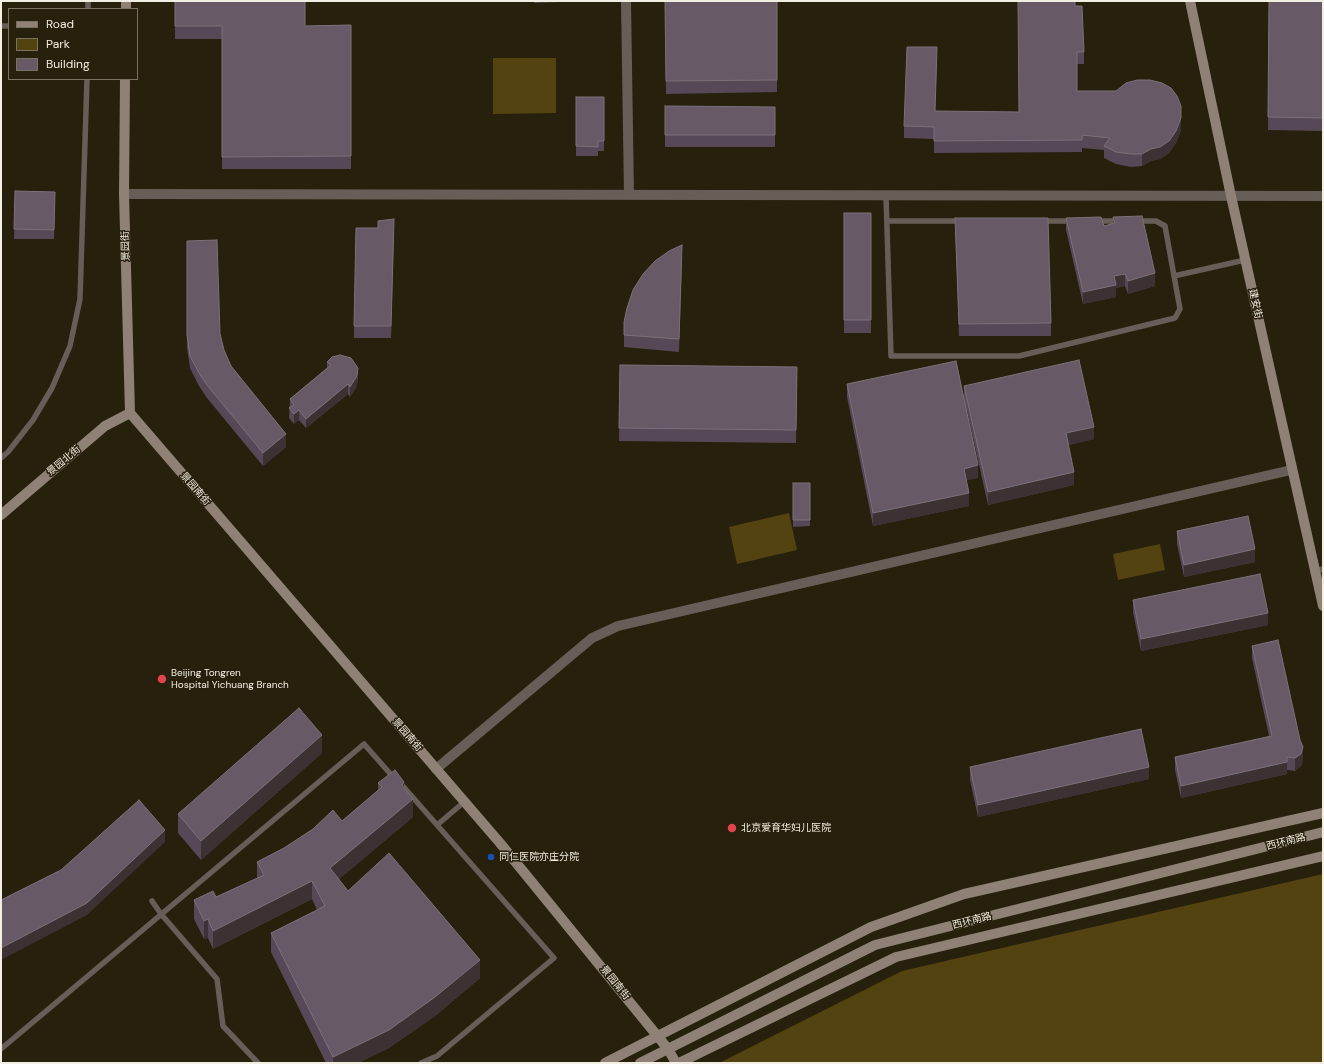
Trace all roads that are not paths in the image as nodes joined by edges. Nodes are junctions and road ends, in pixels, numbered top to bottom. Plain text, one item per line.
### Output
1 (626, 1) edge
2 (1190, 1) edge
3 (87, 80) edge
4 (125, 80) edge
5 (124, 194) junction
6 (629, 195) junction
7 (886, 196) junction
8 (1231, 196) junction
9 (1323, 196) edge
10 (887, 221) junction
11 (966, 221) edge
12 (1037, 221) edge
13 (1077, 221) edge
14 (1085, 221) edge
15 (1124, 221) edge
16 (1132, 221) edge
17 (1245, 260) junction
18 (1174, 276) junction
19 (130, 413) junction
20 (1, 458) edge
21 (1291, 470) junction
22 (1, 515) edge
23 (1319, 570) edge
24 (1323, 606) edge
25 (436, 769) junction
26 (464, 802) junction
27 (1323, 813) edge
28 (437, 825) junction
29 (1323, 832) edge
30 (1323, 856) edge
31 (152, 901) dead end
32 (161, 914) junction
33 (658, 1036) junction
34 (1, 1049) edge
35 (668, 1049) junction
36 (434, 1060) edge
37 (258, 1063) edge
38 (421, 1063) edge
39 (605, 1063) edge
40 (640, 1063) edge
41 (676, 1063) edge
42 (679, 1063) edge

1 - 6 street
2 - 8 street, 建安街
3 - 20 lane
4 - 5 street, 景园街
5 - 6 street
5 - 19 street, 景园街
6 - 7 street
7 - 8 street
7 - 10 lane
8 - 9 street
8 - 17 street, 建安街
10 - 11 lane
10 - 18 lane
12 - 13 lane
14 - 15 lane
16 - 18 lane
17 - 18 lane
17 - 21 street, 建安街
19 - 22 street, 景园北街
19 - 25 street, 景园南街
21 - 23 street, 建安街
21 - 25 street
23 - 24 street, 建安街
25 - 26 street, 景园南街
26 - 28 lane
26 - 33 street, 景园南街
27 - 33 street
28 - 32 lane
28 - 36 lane
29 - 35 street, 西环南路
30 - 42 street, 西环南路
31 - 32 lane
32 - 34 lane
32 - 37 lane
33 - 35 street, 景园南街
33 - 39 street
35 - 40 street, 西环南路
35 - 41 street, 景园南街
36 - 38 lane

